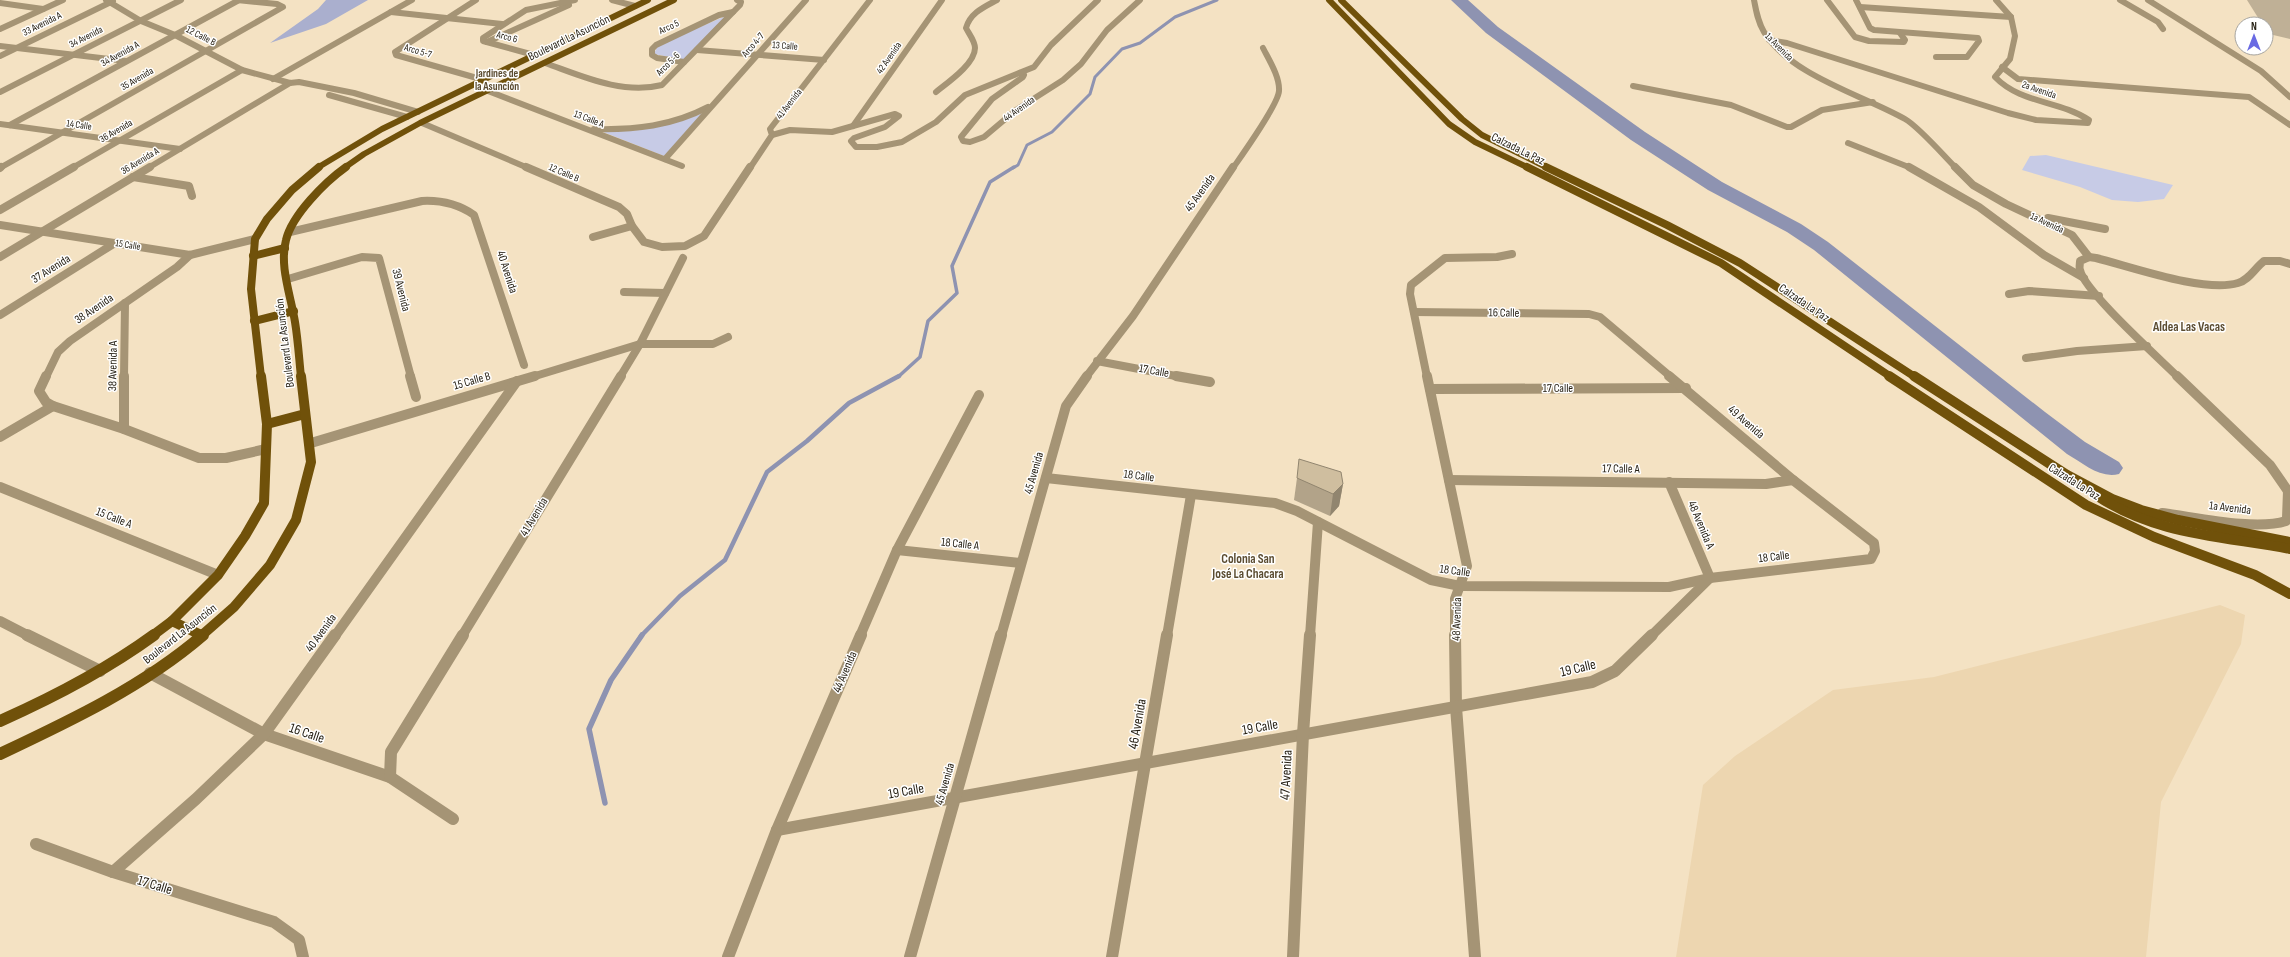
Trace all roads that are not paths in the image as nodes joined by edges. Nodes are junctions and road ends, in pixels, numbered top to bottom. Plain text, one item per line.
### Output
1 (63, 0) edge
2 (180, 0) edge
3 (238, 0) edge
4 (412, 0) edge
5 (476, 0) edge
6 (575, 0) edge
7 (580, 0) edge
8 (612, 0) edge
9 (648, 0) edge
10 (674, 0) edge
11 (806, 0) edge
12 (870, 0) edge
13 (942, 0) edge
14 (997, 0) edge
15 (1098, 0) edge
16 (1140, 0) edge
17 (1329, 0) edge
18 (1341, 0) edge
19 (1754, 0) edge
20 (1827, 0) edge
21 (1856, 0) edge
22 (1996, 0) edge
23 (2120, 0) edge
24 (2148, 0) edge
25 (110, 1) edge
26 (0, 3) edge
27 (738, 3) edge
28 (635, 6) junction
29 (1860, 7) junction
30 (43, 9) junction
31 (391, 12) junction
32 (733, 12) junction
33 (2011, 17) junction
34 (448, 18) junction
35 (611, 18) junction
36 (141, 20) junction
37 (629, 22) junction
38 (502, 24) junction
39 (0, 29) edge
40 (2163, 29) dead end
41 (1900, 33) junction
42 (175, 35) junction
43 (1769, 40) junction
44 (487, 42) junction
45 (0, 46) edge
46 (17, 48) junction
47 (1263, 48) dead end
48 (697, 50) junction
49 (208, 51) junction
50 (759, 54) junction
51 (73, 55) junction
52 (534, 55) junction
53 (0, 56) edge
54 (1936, 56) dead end
55 (824, 60) junction
56 (126, 62) junction
57 (684, 62) junction
58 (545, 63) junction
59 (510, 67) junction
60 (2002, 67) junction
61 (242, 70) junction
62 (527, 72) junction
63 (1020, 73) junction
64 (273, 79) junction
65 (484, 80) junction
66 (290, 83) junction
67 (1633, 86) dead end
68 (488, 91) junction
69 (0, 92) edge
70 (936, 92) dead end
71 (2290, 98) edge
72 (1874, 102) junction
73 (715, 104) junction
74 (452, 108) junction
75 (418, 112) junction
76 (407, 117) junction
77 (422, 123) junction
78 (0, 124) edge
79 (10, 125) junction
80 (2290, 125) edge
81 (853, 126) junction
82 (584, 128) junction
83 (63, 133) junction
84 (772, 135) junction
85 (120, 140) junction
86 (1848, 143) dead end
87 (180, 149) junction
88 (665, 160) junction
89 (682, 166) dead end
90 (0, 168) edge
91 (133, 177) junction
92 (192, 196) dead end
93 (0, 210) edge
94 (2033, 216) junction
95 (0, 225) edge
96 (632, 226) junction
97 (2105, 229) dead end
98 (43, 231) junction
99 (290, 232) junction
100 (593, 237) dead end
101 (255, 238) junction
102 (115, 243) junction
103 (685, 246) joint
104 (285, 248) junction
105 (1512, 254) dead end
106 (190, 255) junction
107 (0, 256) edge
108 (253, 256) junction
109 (2089, 257) junction
110 (683, 258) dead end
111 (2290, 264) edge
112 (2084, 278) junction
113 (288, 279) junction
114 (624, 292) dead end
115 (665, 293) junction
116 (2009, 294) dead end
117 (2099, 296) junction
118 (125, 303) junction
119 (294, 311) junction
120 (1414, 312) junction
121 (0, 315) edge
122 (1595, 315) joint
123 (254, 321) junction
124 (728, 337) dead end
125 (640, 344) junction
126 (2147, 346) junction
127 (2026, 358) dead end
128 (1097, 361) junction
129 (524, 365) dead end
130 (517, 381) junction
131 (1210, 382) dead end
132 (1686, 388) junction
133 (1430, 389) junction
134 (979, 395) dead end
135 (416, 397) dead end
136 (50, 404) junction
137 (305, 414) junction
138 (267, 424) junction
139 (124, 429) junction
140 (0, 437) edge
141 (311, 443) junction
142 (266, 449) junction
143 (1046, 478) junction
144 (1449, 480) junction
145 (1793, 480) junction
146 (1669, 482) junction
147 (2081, 484) junction
148 (0, 487) edge
149 (2289, 492) edge
150 (1191, 495) junction
151 (2140, 510) junction
152 (1318, 522) junction
153 (2290, 542) edge
154 (2290, 549) edge
155 (897, 550) junction
156 (1875, 551) joint
157 (1022, 563) junction
158 (218, 574) junction
159 (1710, 578) junction
160 (1460, 586) junction
161 (2288, 593) edge
162 (172, 621) junction
163 (0, 622) edge
164 (202, 635) junction
165 (100, 671) junction
166 (150, 673) junction
167 (1456, 707) junction
168 (0, 721) edge
169 (264, 734) junction
170 (1304, 734) junction
171 (0, 754) edge
172 (1145, 763) junction
173 (390, 777) junction
174 (955, 798) junction
175 (453, 819) dead end
176 (777, 830) junction
177 (36, 844) dead end
178 (113, 872) junction
179 (302, 957) edge
180 (728, 957) edge
181 (910, 957) edge
182 (1112, 957) edge
183 (1293, 957) edge
184 (1475, 957) edge

1 - 30 street
2 - 36 street, 34 Avenida
3 - 42 street, 34 Avenida A
3 - 49 street, 35 Avenida
4 - 31 street
5 - 34 street, Arco 5-7
6 - 38 street, Arco 6
7 - 44 street
8 - 28 street
9 - 28 main road, Boulevard La Asunción
10 - 37 main road, Boulevard La Asunción
11 - 50 street, Arco 4-7
12 - 55 street, 41 Avenida
13 - 81 street, 42 Avenida
14 - 70 street
15 - 63 street, 44 Avenida
16 - 63 street, 44 Avenida
17 - 161 main road, Calzada La Paz
18 - 147 main road, Calzada La Paz
19 - 43 street, 1a Avenida
20 - 41 street
21 - 29 street
22 - 33 street
23 - 40 street
24 - 71 street
25 - 36 street, 12 Calle B
25 - 46 street, 33 Avenida A
26 - 30 street
27 - 32 street, Arco 5-6
28 - 35 main road, Boulevard La Asunción
29 - 33 street
29 - 41 street
30 - 39 street
31 - 34 street
31 - 64 street
32 - 48 street, Arco 5-6
32 - 57 street, Arco 5
33 - 60 street, 2a Avenida
34 - 38 street
34 - 65 street, Arco 5-7
35 - 37 main road
35 - 52 main road, Boulevard La Asunción
36 - 42 street, 12 Calle B
36 - 51 street, 34 Avenida
37 - 58 main road, Boulevard La Asunción
38 - 44 street, Arco 6
41 - 54 street
42 - 49 street, 12 Calle B
42 - 56 street, 34 Avenida A
43 - 60 street, 2a Avenida
43 - 72 street, 1a Avenida
44 - 52 street, Arco 6
45 - 46 street
46 - 51 street
46 - 53 street, 33 Avenida A
47 - 128 street, 45 Avenida
48 - 50 street, 13 Calle
48 - 57 street, Arco 5-6
49 - 61 street, 12 Calle B
49 - 83 street, 35 Avenida
50 - 55 street, 13 Calle
50 - 73 street, Arco 4-7
51 - 56 street
51 - 69 street, 34 Avenida
52 - 59 main road, Boulevard La Asunción
55 - 84 street, 41 Avenida
56 - 79 street, 34 Avenida A
57 - 58 street, Arco 5-6
58 - 62 main road, Boulevard La Asunción
59 - 62 main road
59 - 65 main road, Boulevard La Asunción
60 - 80 street
61 - 64 street, 12 Calle B
61 - 85 street, 36 Avenida
62 - 68 main road, Boulevard La Asunción
63 - 81 street, 44 Avenida
64 - 66 street, 12 Calle B
65 - 75 main road, Boulevard La Asunción
66 - 75 street, 12 Calle B
66 - 76 street, 12 Calle B
66 - 87 street, 36 Avenida A
67 - 72 street
68 - 74 main road, Boulevard La Asunción
68 - 82 street, 13 Calle A
72 - 94 street, 1a Avenida
73 - 82 street, Arco 4-7
73 - 88 street, Arco 4-7
74 - 76 main road
74 - 77 main road, Boulevard La Asunción
75 - 76 main road, Boulevard La Asunción
76 - 101 main road, Boulevard La Asunción
77 - 96 street, 12 Calle B
77 - 99 main road, Boulevard La Asunción
78 - 79 street, 14 Calle
79 - 83 street, 14 Calle
81 - 84 street
82 - 88 street, 13 Calle A
83 - 85 street, 14 Calle
83 - 90 street, 35 Avenida
84 - 103 street, 41 Avenida
85 - 87 street, 14 Calle
85 - 93 street, 36 Avenida
86 - 112 street
87 - 91 street, 36 Avenida A
88 - 89 street, 13 Calle A
91 - 92 street
91 - 98 street, 36 Avenida A
94 - 97 street
94 - 109 street, 1a Avenida
95 - 98 street, 15 Calle
96 - 100 street
96 - 103 street, 12 Calle B
98 - 102 street, 15 Calle
98 - 107 street, 36 Avenida A
99 - 104 main road, Boulevard La Asunción
99 - 129 street, 40 Avenida
101 - 106 street, 15 Calle
101 - 108 main road, Boulevard La Asunción
102 - 106 street, 15 Calle
102 - 121 street, 37 Avenida
104 - 108 main road
104 - 113 main road, Boulevard La Asunción
105 - 120 street, 48 Avenida
106 - 118 street, 38 Avenida
108 - 123 main road, Boulevard La Asunción
109 - 111 street
109 - 112 street
110 - 115 street, 41 Avenida
112 - 117 street, 1a Avenida
113 - 119 main road, Boulevard La Asunción
113 - 135 street, 39 Avenida
114 - 115 street
115 - 125 street, 41 Avenida
116 - 117 street
117 - 126 street, 1a Avenida
118 - 136 street, 38 Avenida
118 - 139 street, 38 Avenida A
119 - 123 main road
119 - 137 main road, Boulevard La Asunción
120 - 122 street, 16 Calle
120 - 133 street, 48 Avenida
122 - 132 street, 49 Avenida
123 - 138 main road, Boulevard La Asunción
124 - 125 street, 15 Calle B
125 - 130 street, 15 Calle B
125 - 173 street, 41 Avenida
126 - 127 street
126 - 149 street, 1a Avenida
128 - 131 street, 17 Calle
128 - 143 street, 45 Avenida
130 - 141 street, 15 Calle B
130 - 169 street, 40 Avenida
132 - 133 street, 17 Calle
132 - 145 street, 49 Avenida
133 - 144 street, 48 Avenida
134 - 155 street, 44 Avenida
136 - 139 street
136 - 140 street
137 - 138 main road
137 - 141 main road, Boulevard La Asunción
138 - 142 main road, Boulevard La Asunción
139 - 142 street
141 - 164 main road, Boulevard La Asunción
142 - 158 main road, Boulevard La Asunción
143 - 150 street, 18 Calle
143 - 157 street, 45 Avenida
144 - 146 street, 17 Calle A
144 - 160 street, 48 Avenida
145 - 146 street, 17 Calle A
145 - 156 street, 49 Avenida
146 - 159 street, 48 Avenida A
147 - 151 main road, Calzada La Paz
147 - 154 main road
148 - 158 street, 15 Calle A
149 - 151 street, 1a Avenida
150 - 152 street, 18 Calle
150 - 172 street, 46 Avenida
151 - 153 main road, Calzada La Paz
152 - 160 street, 18 Calle
152 - 170 street, 47 Avenida
155 - 157 street, 18 Calle A
155 - 176 street, 44 Avenida
156 - 159 street, 18 Calle
157 - 174 street, 45 Avenida
158 - 162 main road, Boulevard La Asunción
159 - 160 street, 18 Calle
159 - 167 street, 19 Calle
160 - 167 street, 48 Avenida
162 - 164 main road
162 - 165 main road, Boulevard La Asunción
163 - 165 street
164 - 166 main road, Boulevard La Asunción
165 - 168 main road, Boulevard La Asunción
166 - 169 street, 16 Calle
166 - 171 main road, Boulevard La Asunción
167 - 170 street, 19 Calle
167 - 184 street, 48 Avenida
169 - 173 street, 16 Calle
169 - 178 street, 40 Avenida
170 - 172 street, 19 Calle
170 - 183 street, 47 Avenida
172 - 174 street, 19 Calle
172 - 182 street, 46 Avenida
173 - 175 street, 16 Calle
174 - 176 street, 19 Calle
174 - 181 street, 45 Avenida
176 - 180 street, 44 Avenida
177 - 178 street, 17 Calle
178 - 179 street, 17 Calle

